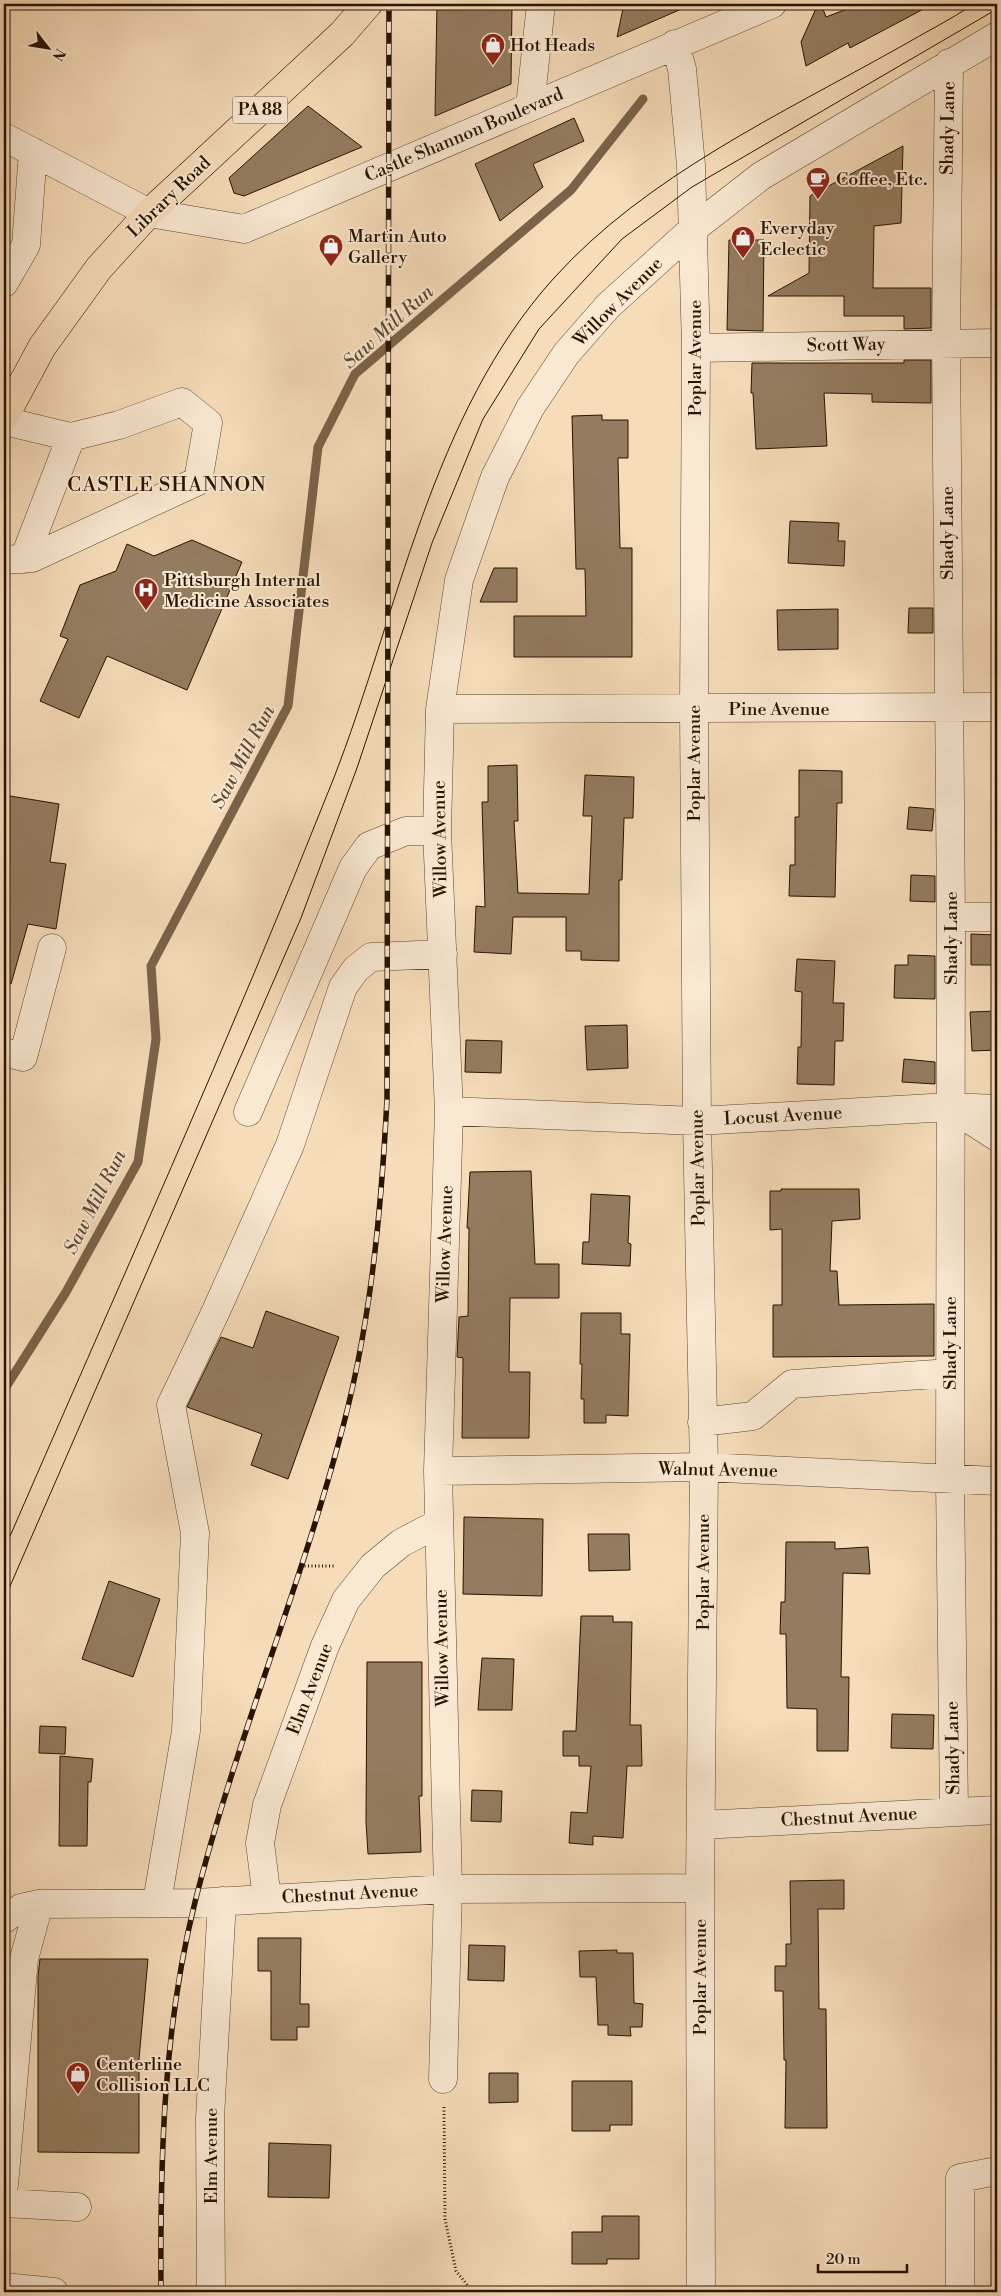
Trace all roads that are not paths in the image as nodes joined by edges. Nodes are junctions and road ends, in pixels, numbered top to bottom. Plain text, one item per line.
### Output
1 (368, 4) edge
2 (541, 4) edge
3 (772, 4) edge
4 (997, 36) edge
5 (675, 44) junction
6 (949, 63) junction
7 (530, 107) junction
8 (4, 137) edge
9 (33, 152) junction
10 (149, 213) junction
11 (693, 229) junction
12 (4, 283) edge
13 (946, 342) junction
14 (997, 343) edge
15 (696, 348) junction
16 (4, 419) edge
17 (71, 437) junction
18 (14, 560) edge
19 (997, 707) edge
20 (440, 708) junction
21 (948, 708) junction
22 (694, 709) junction
23 (438, 831) junction
24 (952, 917) junction
25 (997, 917) edge
26 (52, 948) dead end
27 (442, 954) junction
28 (4, 1052) edge
29 (950, 1107) junction
30 (997, 1109) edge
31 (449, 1111) junction
32 (248, 1112) dead end
33 (697, 1121) junction
34 (997, 1137) edge
35 (950, 1373) junction
36 (702, 1422) junction
37 (704, 1467) junction
38 (438, 1471) junction
39 (950, 1480) junction
40 (997, 1480) edge
41 (439, 1523) junction
42 (997, 1810) edge
43 (954, 1812) junction
44 (701, 1825) junction
45 (700, 1888) junction
46 (448, 1889) junction
47 (267, 1899) junction
48 (222, 1901) junction
49 (156, 1902) junction
50 (39, 1904) junction
51 (4, 1919) edge
52 (443, 2079) road end
53 (997, 2171) edge
54 (4, 2185) edge
55 (4, 2202) edge
56 (77, 2207) dead end
57 (4, 2287) edge
58 (54, 2292) edge
59 (211, 2292) edge
60 (701, 2292) edge
61 (960, 2292) edge

1 - 10 main road, Library Road / PA 88
2 - 7 street
3 - 5 street, Castle Shannon Boulevard
4 - 6 street, Willow Avenue
5 - 7 street, Castle Shannon Boulevard
5 - 11 street, Poplar Avenue
6 - 11 street, Willow Avenue
6 - 13 street, Shady Lane
7 - 10 street, Castle Shannon Boulevard
8 - 9 street, Castle Shannon Boulevard
9 - 10 street, Castle Shannon Boulevard
9 - 12 street
10 - 16 main road, Library Road / PA 88
11 - 15 street, Poplar Avenue
11 - 20 street, Willow Avenue
13 - 14 street, Scott Way
13 - 15 street, Scott Way
13 - 21 street, Shady Lane
15 - 22 street, Poplar Avenue
16 - 17 street
17 - 18 street
17 - 18 street
19 - 21 street, Pine Avenue
20 - 22 street, Pine Avenue
20 - 23 street, Willow Avenue
21 - 22 street, Pine Avenue
21 - 24 street, Shady Lane
22 - 33 street, Poplar Avenue
23 - 27 street, Willow Avenue
23 - 32 street
24 - 25 street
24 - 29 street, Shady Lane
26 - 28 street
27 - 31 street, Willow Avenue
27 - 49 street
29 - 30 street, Locust Avenue
29 - 33 street, Locust Avenue
29 - 34 street
29 - 35 street, Shady Lane
31 - 33 street, Locust Avenue
31 - 38 street, Willow Avenue
33 - 36 street, Poplar Avenue
35 - 36 street
35 - 39 street, Shady Lane
36 - 37 street, Poplar Avenue
37 - 38 street, Walnut Avenue
37 - 39 street, Walnut Avenue
37 - 44 street, Poplar Avenue
38 - 41 street, Willow Avenue
39 - 40 street, Walnut Avenue
39 - 43 street, Shady Lane
41 - 46 street, Willow Avenue
41 - 47 street, Elm Avenue
42 - 43 street, Chestnut Avenue
43 - 44 street, Chestnut Avenue
44 - 45 street, Poplar Avenue
45 - 46 street, Chestnut Avenue
45 - 60 street, Poplar Avenue
46 - 47 street, Chestnut Avenue
46 - 52 street, Willow Avenue
47 - 48 street, Chestnut Avenue
48 - 49 street, Chestnut Avenue
48 - 59 street, Elm Avenue
49 - 50 street, Chestnut Avenue
50 - 51 street, Chestnut Avenue
50 - 54 street
53 - 61 street
55 - 56 street
57 - 58 street

